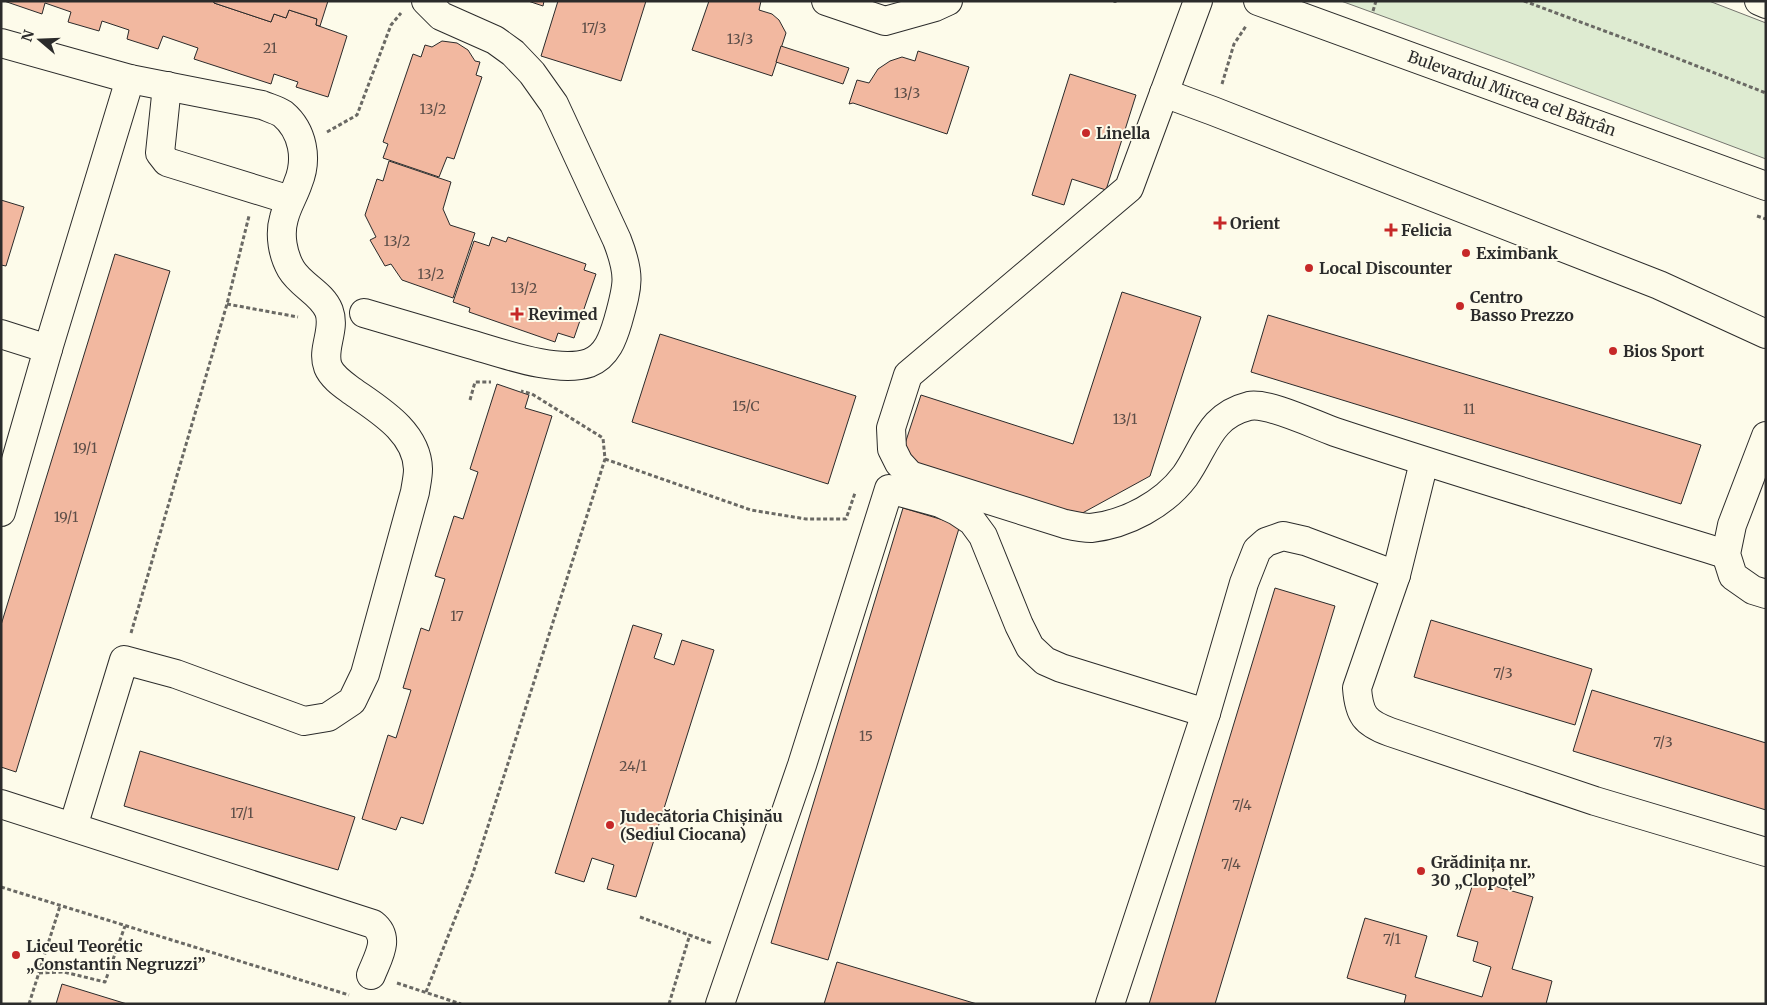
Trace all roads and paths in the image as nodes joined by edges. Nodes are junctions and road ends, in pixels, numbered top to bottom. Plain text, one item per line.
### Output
1 (826, 1) edge
2 (948, 1) edge
3 (1198, 1) edge
4 (1524, 1) edge
5 (1759, 1) edge
6 (1261, 2) edge
7 (416, 4) edge
8 (1766, 4) edge
9 (1, 43) edge
10 (130, 80) junction
11 (167, 86) junction
12 (1164, 93) junction
13 (1766, 94) edge
14 (1213, 111) junction
15 (303, 146) junction
16 (1766, 186) edge
17 (255, 191) junction
18 (290, 200) junction
19 (227, 304) junction
20 (364, 314) dead end
21 (332, 324) junction
22 (1, 334) edge
23 (1766, 334) edge
24 (48, 349) junction
25 (492, 382) dead end
26 (516, 389) dead end
27 (470, 400) dead end
28 (1766, 436) edge
29 (605, 460) junction
30 (1424, 462) junction
31 (889, 489) junction
32 (1, 512) edge
33 (1726, 554) junction
34 (1396, 575) junction
35 (1766, 594) edge
36 (124, 660) junction
37 (1206, 713) junction
38 (1, 804) edge
39 (73, 827) junction
40 (1766, 852) edge
41 (1, 887) edge
42 (60, 906) junction
43 (640, 916) dead end
44 (125, 926) junction
45 (690, 934) junction
46 (738, 954) junction
47 (39, 973) junction
48 (371, 975) joint
49 (426, 992) junction
50 (357, 998) dead end
51 (29, 1004) edge
52 (461, 1004) edge
53 (669, 1004) edge
54 (720, 1004) edge
55 (1110, 1004) edge

1 - 2 main road
3 - 12 main road
4 - 13 path
5 - 8 main road
6 - 14 path
6 - 16 main road, Bulevardul Mircea cel Bătrân
7 - 15 path
7 - 20 main road
9 - 10 main road
10 - 11 main road
10 - 24 main road
11 - 15 main road
11 - 17 main road
12 - 14 main road
12 - 30 main road
14 - 23 main road
15 - 18 main road
17 - 18 main road
17 - 19 path
18 - 21 main road
19 - 21 path
19 - 36 path
21 - 36 main road
22 - 24 main road
24 - 32 main road
25 - 27 path
26 - 29 path
28 - 33 main road
29 - 31 path
29 - 49 path
30 - 33 main road
30 - 34 main road
31 - 37 main road
31 - 46 main road
33 - 35 main road
34 - 37 main road
34 - 40 main road
36 - 39 main road
37 - 55 main road
38 - 39 main road
39 - 48 main road
41 - 42 path
42 - 44 path
42 - 47 path
43 - 45 path
44 - 47 path
44 - 50 path
45 - 46 path
45 - 53 path
46 - 54 main road
47 - 51 path
48 - 49 path
49 - 52 path

